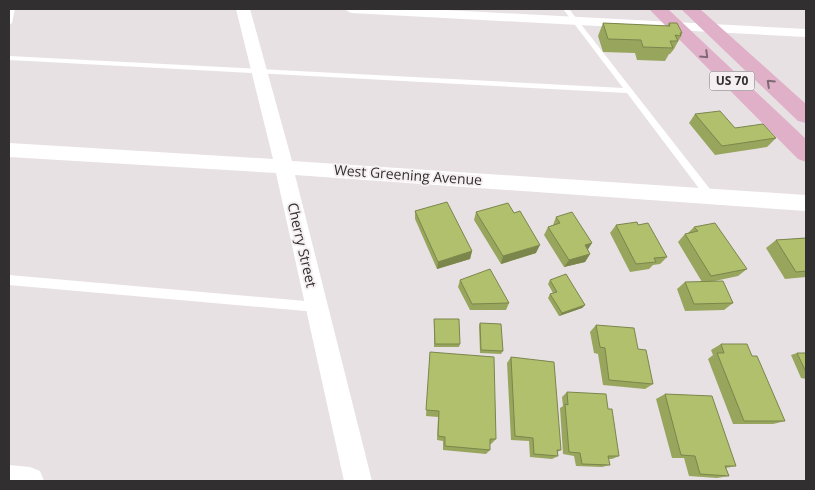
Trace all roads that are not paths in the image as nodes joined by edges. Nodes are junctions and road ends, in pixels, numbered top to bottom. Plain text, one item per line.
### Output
1 (12, 9) edge
2 (243, 9) edge
3 (350, 9) edge
4 (566, 9) edge
5 (658, 9) edge
6 (690, 9) edge
7 (577, 22) junction
8 (9, 23) edge
9 (676, 27) junction
10 (712, 28) junction
11 (806, 33) edge
12 (9, 58) edge
13 (260, 73) junction
14 (630, 92) junction
15 (806, 116) edge
16 (9, 150) edge
17 (806, 153) edge
18 (284, 167) junction
19 (710, 196) junction
20 (806, 203) edge
21 (9, 280) edge
22 (317, 308) junction
23 (9, 479) edge
24 (30, 481) edge
25 (358, 481) edge

1 - 8 lane
2 - 13 street, Cherry Street
3 - 7 street
4 - 7 lane
5 - 9 main road, US 70
6 - 10 main road, US 70
7 - 9 street
7 - 14 lane
9 - 10 street
9 -> 17 main road, US 70
10 - 11 street
15 -> 10 main road, US 70
12 - 13 lane
13 - 14 lane
13 - 18 street, Cherry Street
14 - 19 lane
16 - 18 street, West Greening Avenue
18 - 19 street, West Greening Avenue
18 - 22 street, Cherry Street
19 - 20 street, West Greening Avenue
21 - 22 lane
22 - 25 street, Cherry Street
23 - 24 street

